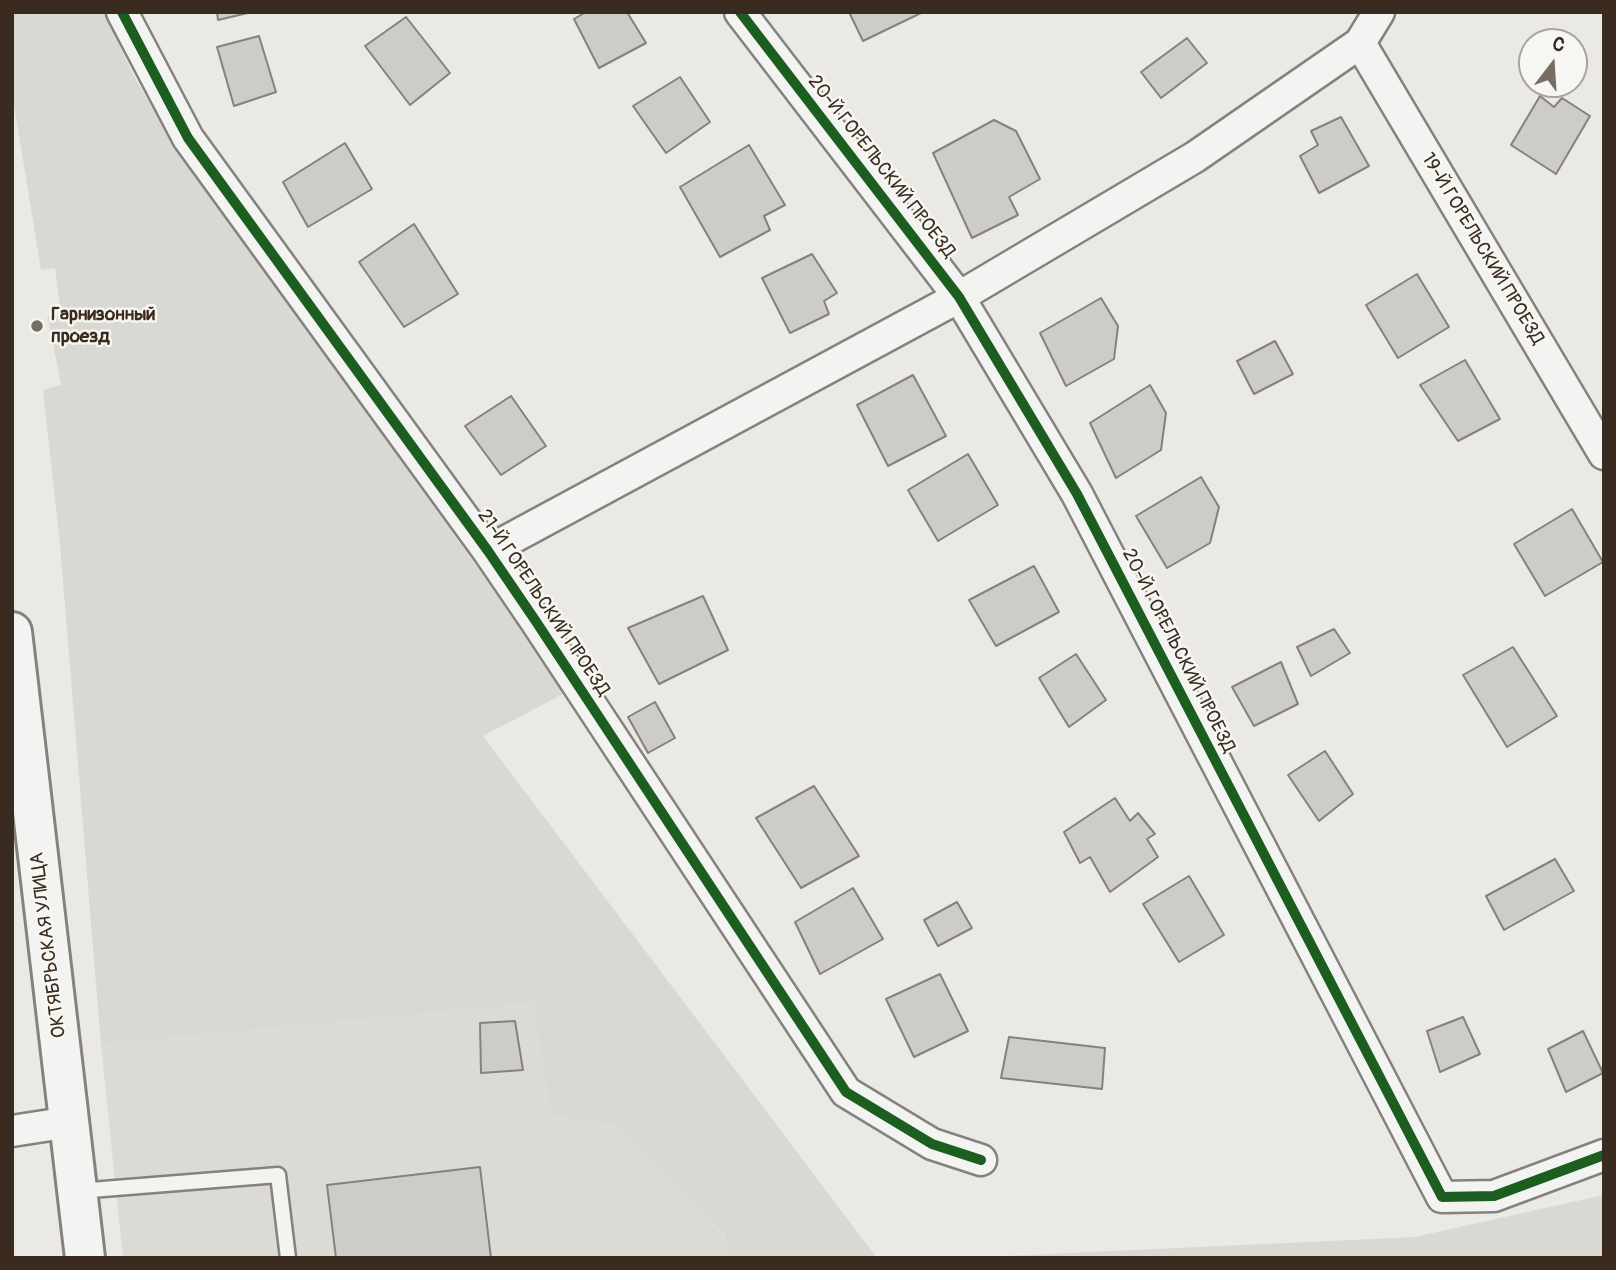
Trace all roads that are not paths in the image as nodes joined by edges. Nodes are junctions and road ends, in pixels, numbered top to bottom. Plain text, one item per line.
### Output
1 (122, 12) edge
2 (740, 12) edge
3 (1379, 12) edge
4 (1360, 43) junction
5 (959, 297) junction
6 (1604, 454) edge
7 (488, 551) junction
8 (12, 632) edge
9 (70, 1122) junction
10 (12, 1130) edge
11 (1604, 1155) edge
12 (981, 1160) dead end
13 (78, 1192) junction
14 (86, 1258) edge
15 (288, 1258) edge

1 - 7 street, 21-Й ГОРЕЛЬСКИЙ ПРОЕЗД
2 - 5 street, 20-Й ГОРЕЛЬСКИЙ ПРОЕЗД
3 - 4 street
4 - 5 street
4 - 6 street, 19-Й ГОРЕЛЬСКИЙ ПРОЕЗД
5 - 7 street
5 - 11 street, 20-Й ГОРЕЛЬСКИЙ ПРОЕЗД
7 - 12 street, 21-Й ГОРЕЛЬСКИЙ ПРОЕЗД
8 - 9 main road, ОКТЯБРЬСКАЯ УЛИЦА
9 - 10 street
9 - 13 main road, ОКТЯБРЬСКАЯ УЛИЦА
13 - 14 main road, ОКТЯБРЬСКАЯ УЛИЦА
13 - 15 lane

